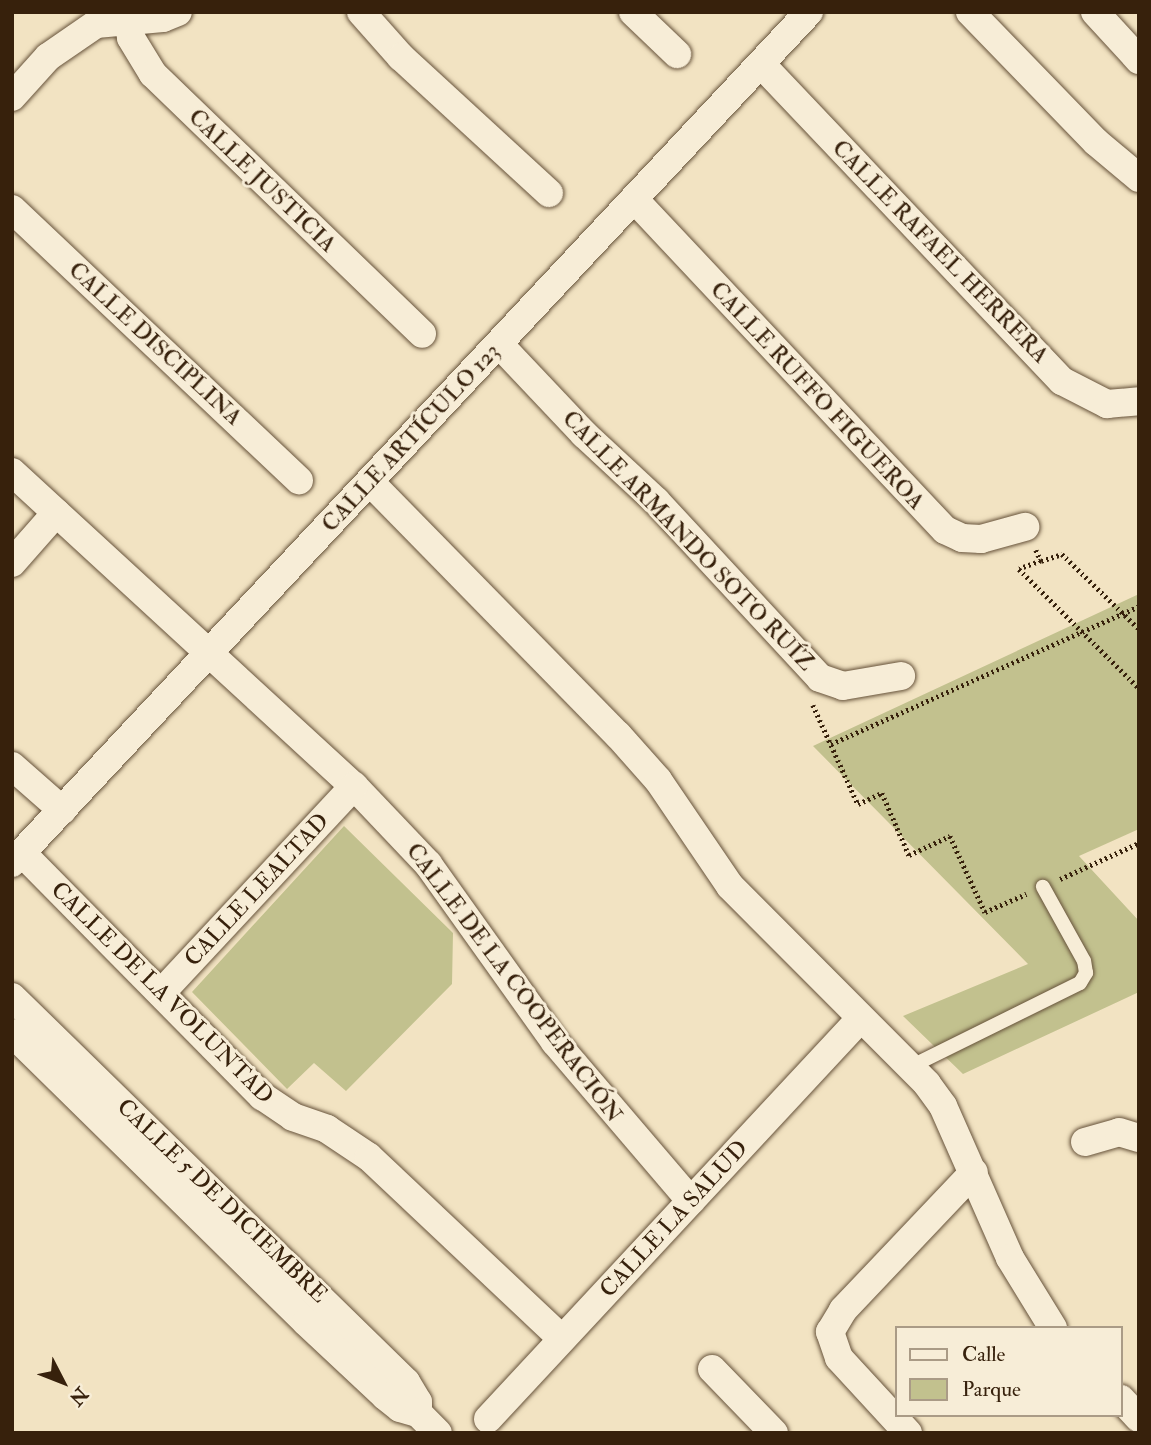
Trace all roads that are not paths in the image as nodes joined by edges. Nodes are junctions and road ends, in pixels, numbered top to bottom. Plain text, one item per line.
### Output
1 (178, 12) edge
2 (361, 12) edge
3 (633, 12) edge
4 (809, 12) edge
5 (970, 12) edge
6 (1095, 12) edge
7 (128, 16) edge
8 (677, 54) dead end
9 (1139, 60) edge
10 (761, 64) junction
11 (12, 97) edge
12 (1139, 177) edge
13 (550, 193) dead end
14 (634, 200) junction
15 (16, 219) edge
16 (422, 334) dead end
17 (499, 344) junction
18 (1139, 401) edge
19 (12, 472) edge
20 (299, 480) dead end
21 (370, 482) junction
22 (56, 513) junction
23 (1025, 527) road end
24 (12, 563) edge
25 (212, 653) junction
26 (901, 676) dead end
27 (12, 766) edge
28 (354, 786) junction
29 (62, 810) junction
30 (17, 858) edge
31 (1043, 887) road end
32 (161, 993) junction
33 (12, 997) edge
34 (860, 1019) junction
35 (12, 1033) edge
36 (912, 1066) junction
37 (1139, 1138) edge
38 (1085, 1142) dead end
39 (974, 1172) junction
40 (691, 1201) junction
41 (1053, 1326) edge
42 (562, 1339) junction
43 (712, 1369) dead end
44 (1123, 1401) edge
45 (1139, 1418) edge
46 (488, 1419) dead end
47 (428, 1423) edge
48 (774, 1433) edge
49 (908, 1433) edge

1 - 7 street
2 - 13 street
3 - 8 street
4 - 10 street, CALLE ARTÍCULO 123
5 - 12 street
6 - 9 street
7 - 11 street
7 - 16 street, CALLE JUSTICIA
10 - 14 street, CALLE ARTÍCULO 123
10 - 18 street, CALLE RAFAEL HERRERA
14 - 17 street, CALLE ARTÍCULO 123
14 - 23 street, CALLE RUFFO FIGUEROA
15 - 20 street, CALLE DISCIPLINA
17 - 21 street, CALLE ARTÍCULO 123
17 - 26 street, CALLE ARMANDO SOTO RUÍZ
19 - 22 street, CALLE DE LA COOPERACIÓN
21 - 25 street, CALLE ARTÍCULO 123
21 - 34 street
22 - 24 street
22 - 25 street, CALLE DE LA COOPERACIÓN
25 - 28 street, CALLE DE LA COOPERACIÓN
25 - 29 street, CALLE ARTÍCULO 123
27 - 29 street
28 - 32 street, CALLE LEALTAD
28 - 40 street, CALLE DE LA COOPERACIÓN
29 - 30 street, CALLE ARTÍCULO 123
30 - 32 street, CALLE DE LA VOLUNTAD
31 - 36 lane
32 - 42 street, CALLE DE LA VOLUNTAD
33 - 47 street, CALLE 5 DE DICIEMBRE
34 - 36 street
34 - 40 street, CALLE LA SALUD
35 - 47 street, CALLE 5 DE DICIEMBRE
36 - 39 street
37 - 38 street
39 - 41 street
39 - 49 street
40 - 42 street, CALLE LA SALUD
42 - 46 street, CALLE LA SALUD
43 - 48 street
44 - 45 street

